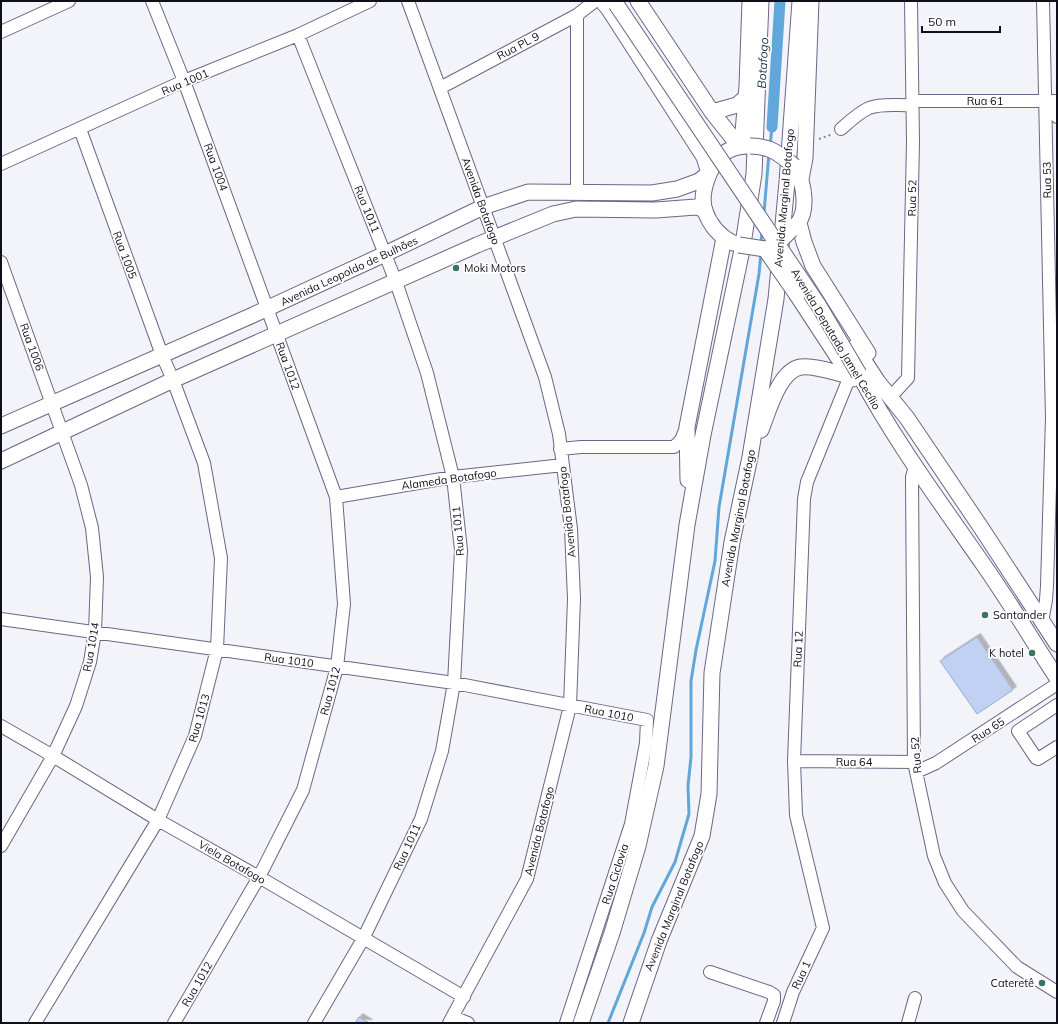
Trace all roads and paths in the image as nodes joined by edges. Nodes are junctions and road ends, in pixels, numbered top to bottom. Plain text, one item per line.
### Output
1 (68, 1) edge
2 (152, 1) edge
3 (370, 1) edge
4 (408, 1) edge
5 (595, 1) edge
6 (638, 1) edge
7 (750, 1) edge
8 (761, 1) edge
9 (800, 1) edge
10 (811, 1) edge
11 (911, 1) edge
12 (1043, 1) edge
13 (614, 2) edge
14 (577, 15) junction
15 (1, 32) edge
16 (298, 35) junction
17 (184, 81) junction
18 (440, 88) junction
19 (746, 97) junction
20 (1051, 101) edge
21 (913, 103) junction
22 (712, 112) junction
23 (1057, 117) edge
24 (80, 128) junction
25 (841, 129) joint
26 (817, 139) dead end
27 (744, 146) junction
28 (1, 164) edge
29 (709, 173) junction
30 (801, 179) junction
31 (577, 193) junction
32 (483, 207) junction
33 (705, 210) junction
34 (795, 226) junction
35 (495, 237) junction
36 (724, 238) junction
37 (765, 249) junction
38 (385, 254) junction
39 (1, 262) edge
40 (396, 282) junction
41 (268, 308) junction
42 (276, 335) junction
43 (162, 355) junction
44 (854, 375) junction
45 (173, 380) junction
46 (896, 391) junction
47 (52, 403) junction
48 (906, 418) junction
49 (1055, 418) edge
50 (1, 426) edge
51 (687, 427) junction
52 (61, 432) junction
53 (560, 449) junction
54 (750, 457) junction
55 (1, 461) edge
56 (563, 465) junction
57 (915, 466) junction
58 (453, 477) junction
59 (336, 497) junction
60 (687, 525) junction
61 (1, 619) edge
62 (1042, 622) junction
63 (96, 632) junction
64 (1057, 644) edge
65 (218, 649) junction
66 (337, 667) junction
67 (1057, 678) edge
68 (454, 683) junction
69 (1057, 684) edge
70 (1057, 704) edge
71 (570, 706) junction
72 (1008, 717) junction
73 (647, 720) joint
74 (1, 726) edge
75 (1018, 731) junction
76 (1057, 747) edge
77 (54, 756) junction
78 (794, 761) junction
79 (915, 767) junction
80 (158, 820) junction
81 (1, 846) edge
82 (259, 877) junction
83 (823, 928) joint
84 (363, 939) junction
85 (710, 972) dead end
86 (1057, 992) edge
87 (464, 997) junction
88 (915, 998) dead end
89 (451, 1020) edge
90 (35, 1023) edge
91 (174, 1023) edge
92 (314, 1023) edge
93 (468, 1023) edge
94 (566, 1023) edge
95 (580, 1023) edge
96 (630, 1023) edge
97 (766, 1023) edge
98 (782, 1023) edge
99 (908, 1023) edge

1 - 15 street
2 - 17 street, Rua 1004
3 - 16 street, Rua 1001
4 - 18 street, Avenida Botafogo
5 - 14 street, Rua PL 9
6 - 22 main road
7 - 19 main road
8 - 60 main road
9 - 54 main road, Avenida Marginal Botafogo
10 - 30 main road
11 - 21 street, Rua 52
12 - 20 street, Rua 53
13 - 29 main road
13 - 44 main road, Avenida Deputado Jamel Cecílio, bridge
13 - 48 main road, Avenida Deputado Jamel Cecílio
14 - 18 street, Rua PL 9
14 - 31 street
16 - 17 street, Rua 1001
16 - 38 street, Rua 1011
17 - 24 street, Rua 1001
17 - 41 street, Rua 1004
18 - 32 street, Avenida Botafogo
19 - 22 main road
19 - 27 main road
20 - 21 street, Rua 61
20 - 23 street
20 - 49 street, Rua 53
21 - 25 street, Rua 61
21 - 46 street, Rua 52
22 - 27 main road
24 - 28 street, Rua 1001
24 - 43 street, Rua 1005
25 - 26 path
27 - 29 main road
27 - 30 main road, bridge
29 - 31 main road, Avenida Leopoldo de Bulhões
29 - 33 main road
30 - 34 main road
31 - 32 main road, Avenida Leopoldo de Bulhões
32 - 35 street, Avenida Botafogo
32 - 38 main road, Avenida Leopoldo de Bulhões
33 - 35 main road
33 - 36 main road
34 - 37 main road, bridge
34 - 46 main road
35 - 40 main road
35 - 53 street, Avenida Botafogo
36 - 37 main road, bridge
36 - 51 main road
37 - 44 main road, bridge
38 - 40 street, Rua 1011
38 - 41 main road, Avenida Leopoldo de Bulhões
39 - 47 street, Rua 1006
40 - 42 main road
40 - 58 street, Rua 1011
41 - 42 street, Rua 1004
41 - 43 main road, Avenida Leopoldo de Bulhões
42 - 45 main road
42 - 59 street, Rua 1012
43 - 45 street, Rua 1005
43 - 47 main road, Avenida Leopoldo de Bulhões
44 - 54 main road
44 - 57 main road, Avenida Deputado Jamel Cecílio
44 - 78 street, Rua 12
45 - 52 main road
45 - 65 street, Rua 1013
46 - 48 main road
47 - 50 main road, Avenida Leopoldo de Bulhões
47 - 52 street, Rua 1006
48 - 62 main road, Avenida Deputado Jamel Cecílio
49 - 62 street, Rua 53
51 - 53 street
51 - 60 main road
52 - 55 main road
52 - 63 street, Rua 1014
53 - 56 street, Avenida Botafogo
54 - 96 main road, Avenida Marginal Botafogo
56 - 58 street, Alameda Botafogo
56 - 71 street, Avenida Botafogo
57 - 67 main road, Avenida Deputado Jamel Cecílio
57 - 79 street, Rua 52
58 - 59 street, Alameda Botafogo
58 - 68 street, Rua 1011
59 - 66 street, Rua 1012
60 - 95 main road
61 - 63 street, Rua 1010
62 - 64 main road, Avenida Deputado Jamel Cecílio
63 - 65 street, Rua 1010
63 - 77 street, Rua 1014
65 - 66 street, Rua 1010
65 - 80 street, Rua 1013
66 - 68 street, Rua 1010
66 - 82 street, Rua 1012
68 - 71 street, Rua 1010
68 - 84 street, Rua 1011
69 - 72 street, Rua 65
70 - 75 street
71 - 73 street, Rua 1010
71 - 87 street, Avenida Botafogo
72 - 75 street
72 - 79 street, Rua 65
73 - 94 street, Rua Ciclovia
74 - 77 street, Viela Botafogo
75 - 76 street
77 - 80 street, Viela Botafogo
77 - 81 street, Rua 1014
78 - 79 street, Rua 64
78 - 83 street, Rua 12
79 - 86 street, Rua 52
80 - 82 street, Viela Botafogo
80 - 90 street, Rua 1013
82 - 84 street, Viela Botafogo
82 - 91 street, Rua 1012
83 - 98 street, Rua 1
84 - 87 street, Viela Botafogo
84 - 92 street, Rua 1011
85 - 97 street
87 - 89 street, Avenida Botafogo
88 - 99 street
89 - 93 street

